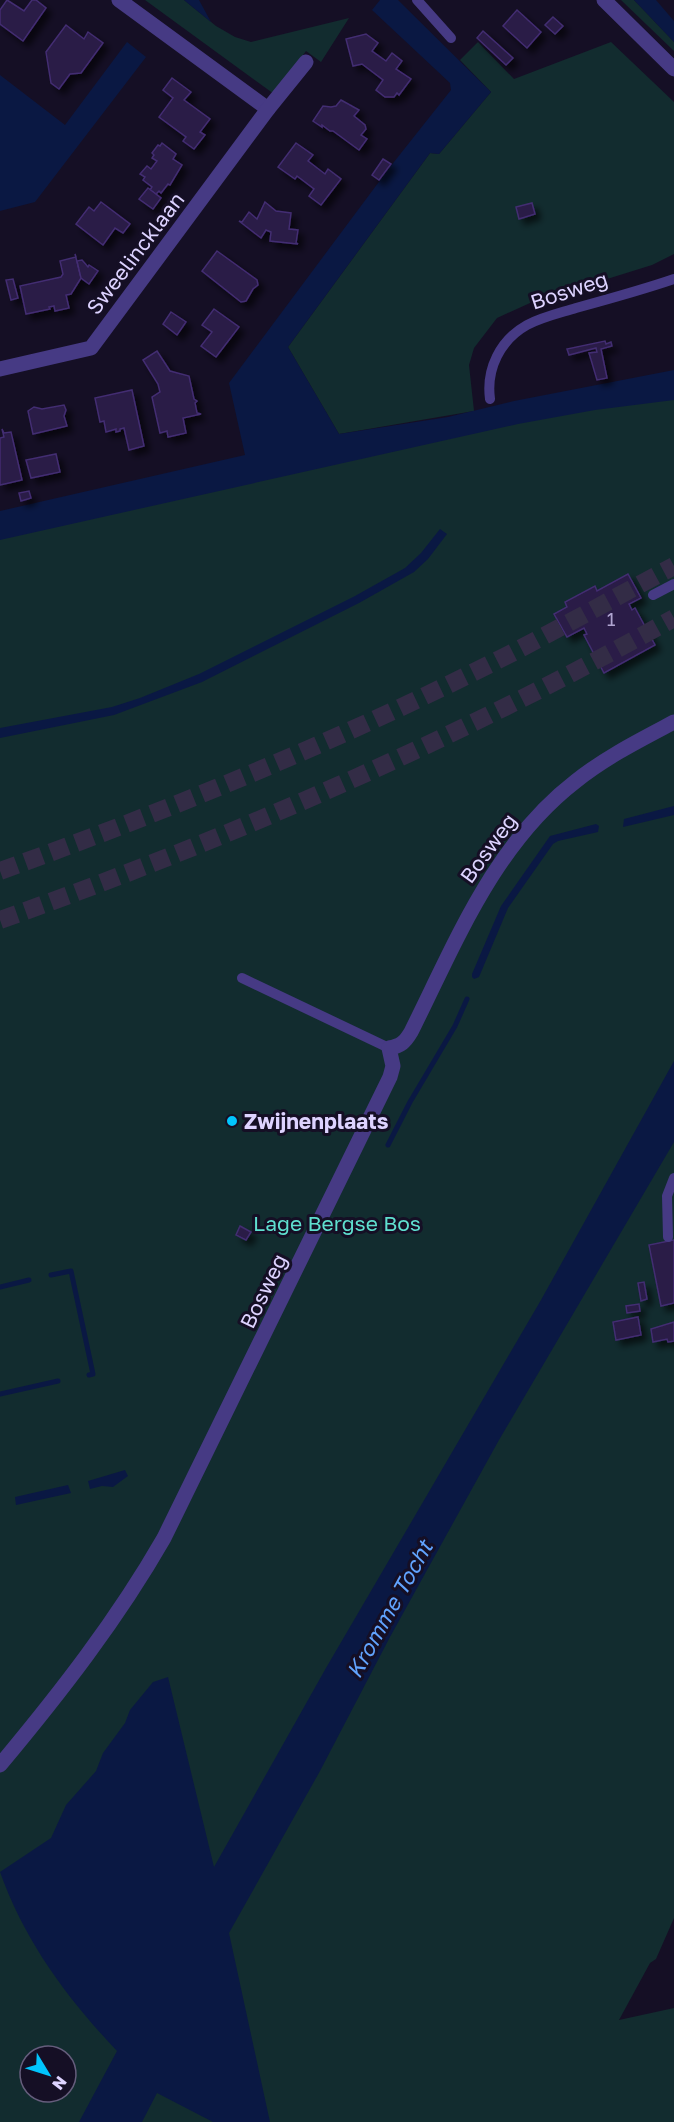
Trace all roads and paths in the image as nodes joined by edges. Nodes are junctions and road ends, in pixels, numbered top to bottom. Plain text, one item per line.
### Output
1 (119, 0) edge
2 (417, 0) edge
3 (604, 0) edge
4 (451, 38) dead end
5 (306, 62) dead end
6 (674, 69) edge
7 (268, 109) junction
8 (674, 279) edge
9 (0, 369) edge
10 (490, 399) dead end
11 (674, 584) edge
12 (653, 595) dead end
13 (674, 722) edge
14 (242, 978) dead end
15 (389, 1048) junction
16 (674, 1178) edge
17 (668, 1237) dead end
18 (0, 1765) edge

1 - 7 street
2 - 4 lane
3 - 6 street
5 - 7 street, Sweelincklaan
7 - 9 street, Sweelincklaan
8 - 10 lane, Bosweg
11 - 12 lane
13 - 15 street, Bosweg
14 - 15 lane
15 - 18 street, Bosweg
16 - 17 lane

